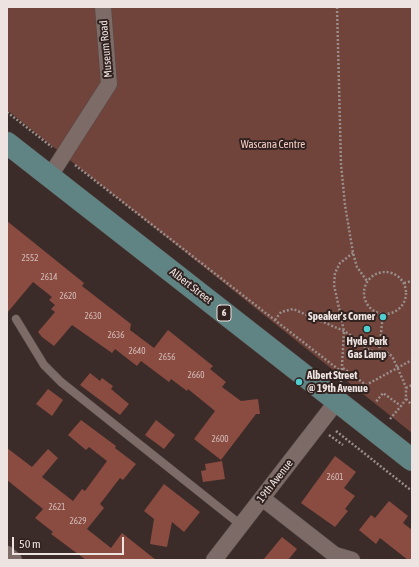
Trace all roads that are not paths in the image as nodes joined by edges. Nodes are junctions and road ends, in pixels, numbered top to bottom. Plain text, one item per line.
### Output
1 (103, 7) edge
2 (7, 143) edge
3 (50, 176) junction
4 (16, 319) dead end
5 (344, 407) junction
6 (412, 460) edge
7 (262, 498) junction
8 (241, 524) junction
9 (7, 554) edge
10 (336, 558) edge
11 (14, 560) edge
12 (214, 560) edge
13 (352, 560) edge

1 - 3 street, Museum Road
2 - 3 main road, Albert Street / 6
3 - 5 main road, Albert Street / 6
4 - 8 lane
5 - 6 main road, Albert Street / 6, bridge
5 - 7 street, 19th Avenue
7 - 8 street, 19th Avenue
7 - 10 street
8 - 12 street, 19th Avenue
9 - 11 street
10 - 13 street

